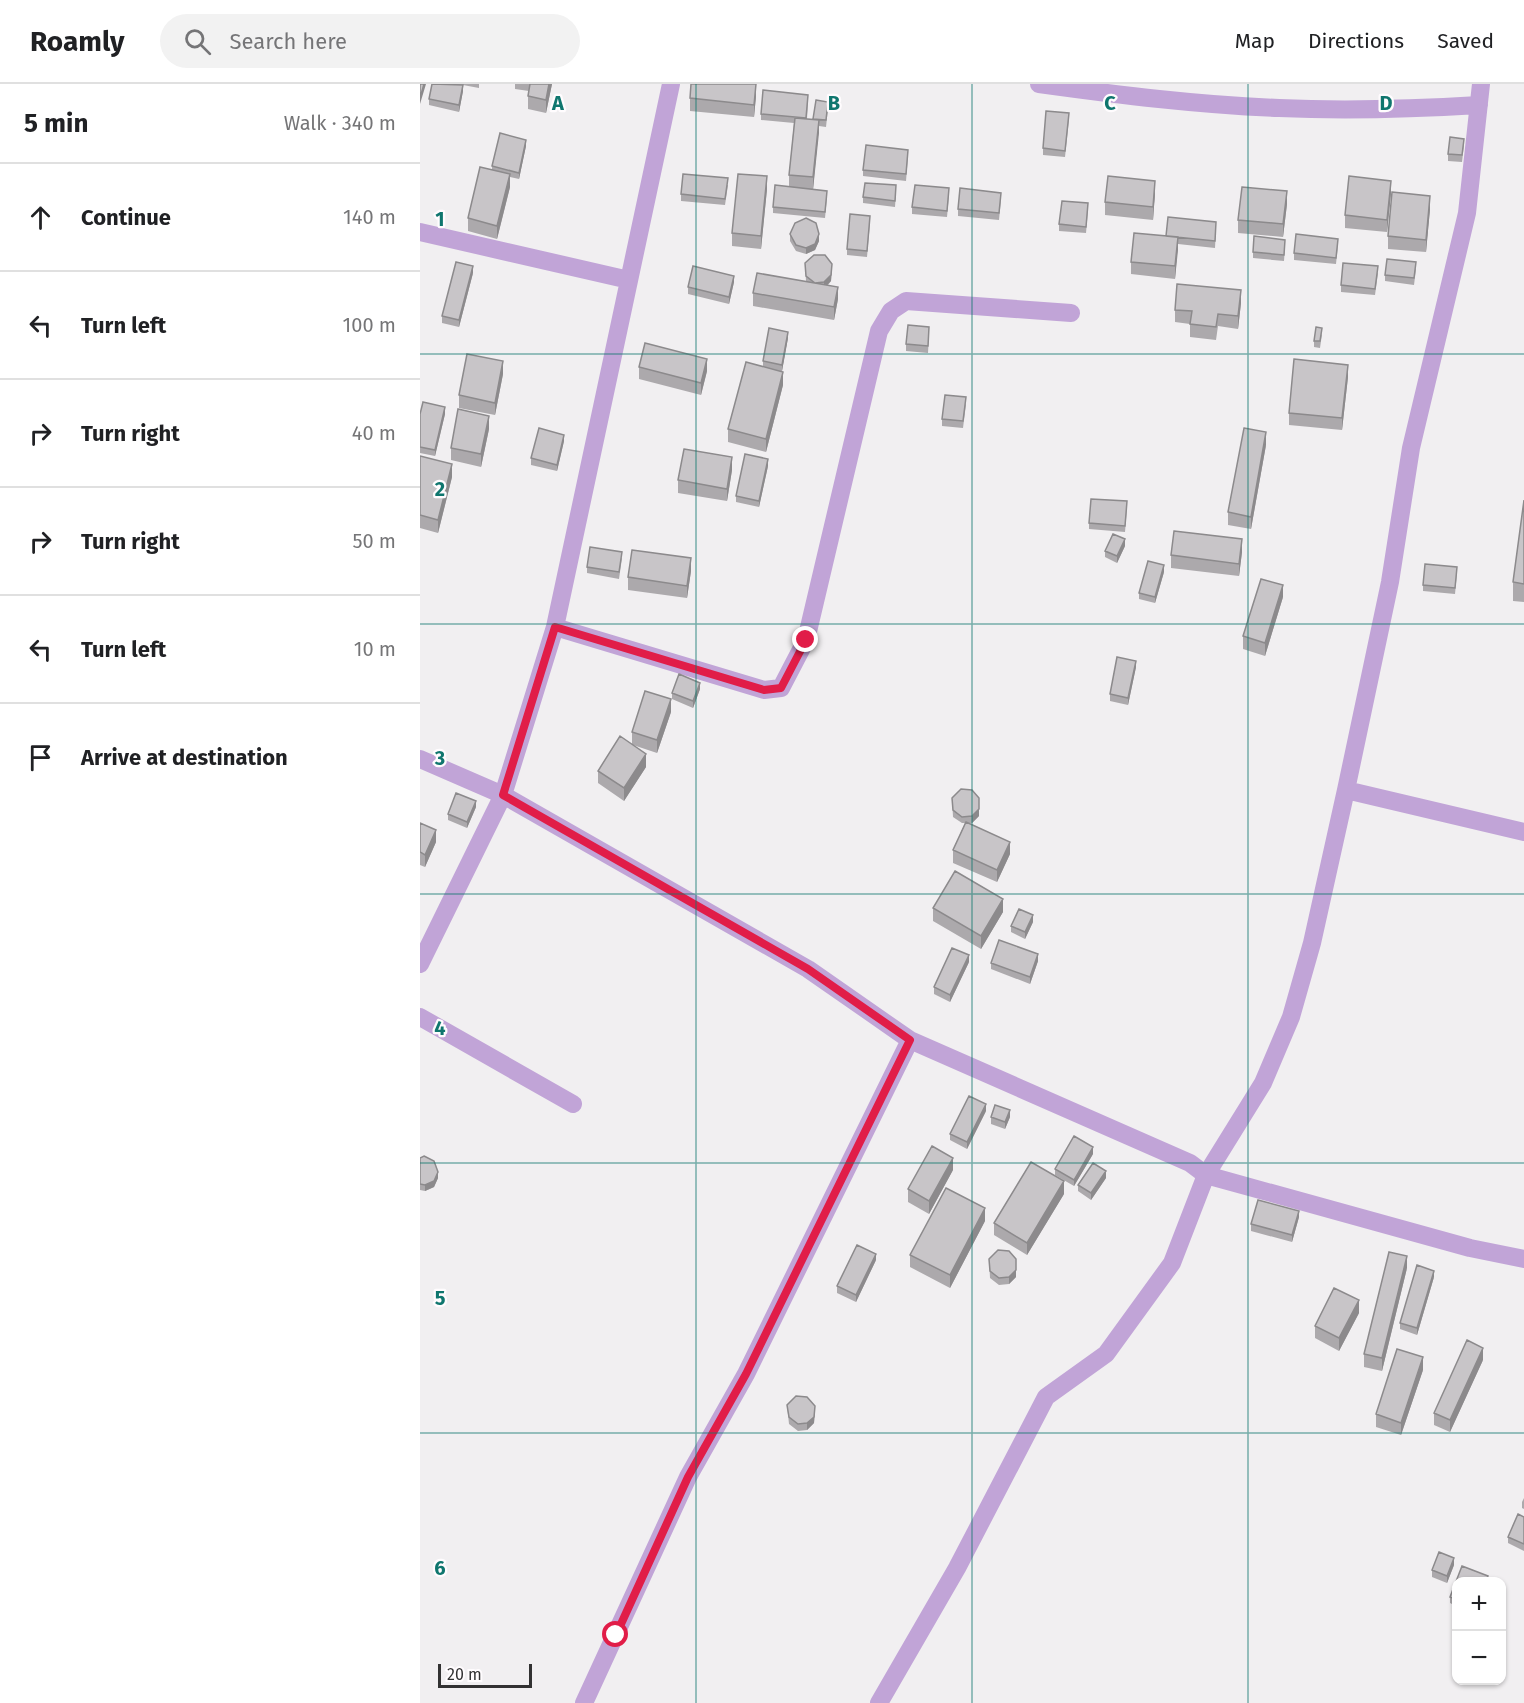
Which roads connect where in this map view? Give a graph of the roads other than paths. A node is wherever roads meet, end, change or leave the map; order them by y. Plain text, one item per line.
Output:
1 (671, 84) edge
2 (1040, 84) edge
3 (1481, 84) edge
4 (1479, 105) junction
5 (420, 232) edge
6 (629, 280) junction
7 (1071, 313) dead end
8 (555, 627) junction
9 (420, 759) edge
10 (1346, 790) junction
11 (503, 795) junction
12 (1524, 832) edge
13 (420, 964) edge
14 (420, 1017) edge
15 (910, 1040) junction
16 (573, 1104) dead end
17 (1206, 1175) junction
18 (1524, 1259) edge
19 (584, 1703) edge
20 (879, 1703) edge

1 - 6 street
2 - 4 street
3 - 4 street
4 - 10 street
5 - 6 street
6 - 8 street
7 - 8 street
8 - 11 street
9 - 11 street
10 - 12 street
10 - 17 street
11 - 13 street
11 - 15 street
14 - 16 street
15 - 17 street
15 - 19 street
17 - 18 street
17 - 20 street

